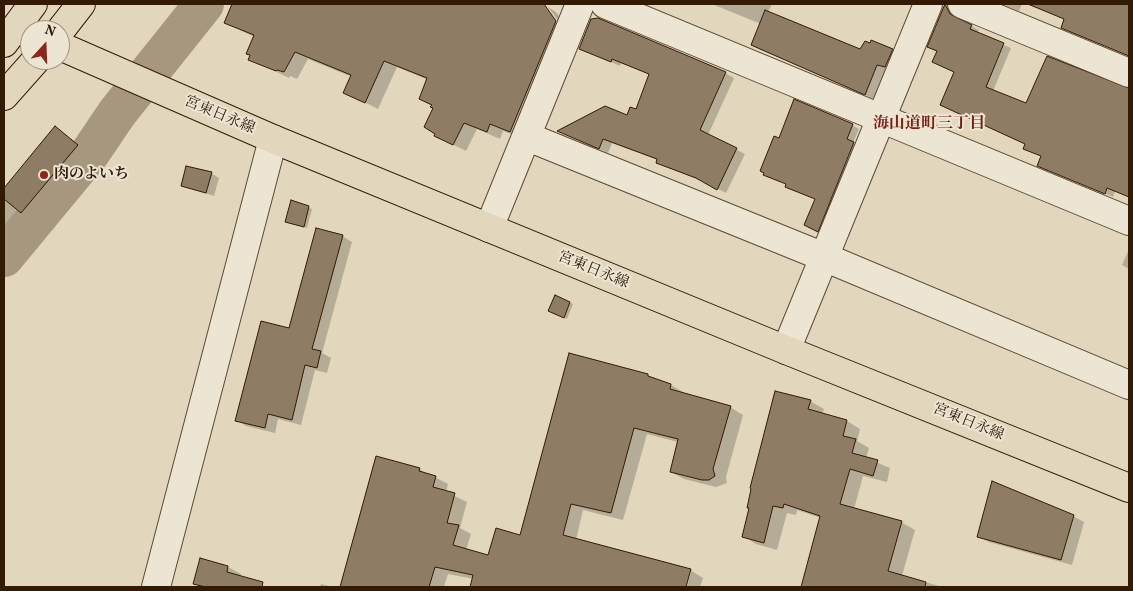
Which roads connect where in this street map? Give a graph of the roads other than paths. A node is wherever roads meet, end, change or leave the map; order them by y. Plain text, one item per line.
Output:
1 (32, 4) edge
2 (81, 4) edge
3 (580, 4) edge
4 (606, 4) edge
5 (928, 4) edge
6 (962, 4) edge
7 (69, 20) edge
8 (13, 33) edge
9 (70, 50) edge
10 (27, 70) edge
11 (1129, 73) edge
12 (4, 96) edge
13 (882, 118) junction
14 (528, 137) junction
15 (273, 139) junction
16 (1129, 221) edge
17 (489, 228) junction
18 (824, 257) junction
19 (786, 350) junction
20 (1129, 385) edge
21 (1129, 488) edge
22 (156, 587) edge

1 - 8 main road
2 - 7 main road
3 - 14 street
4 - 13 street
5 - 13 street
6 - 11 street
9 - 15 main road, 宮東日永線
10 - 12 main road
13 - 16 street
13 - 18 street
14 - 17 street
14 - 18 street
15 - 17 main road, 宮東日永線
15 - 22 street
17 - 19 main road, 宮東日永線
18 - 19 street
18 - 20 street
19 - 21 main road, 宮東日永線

